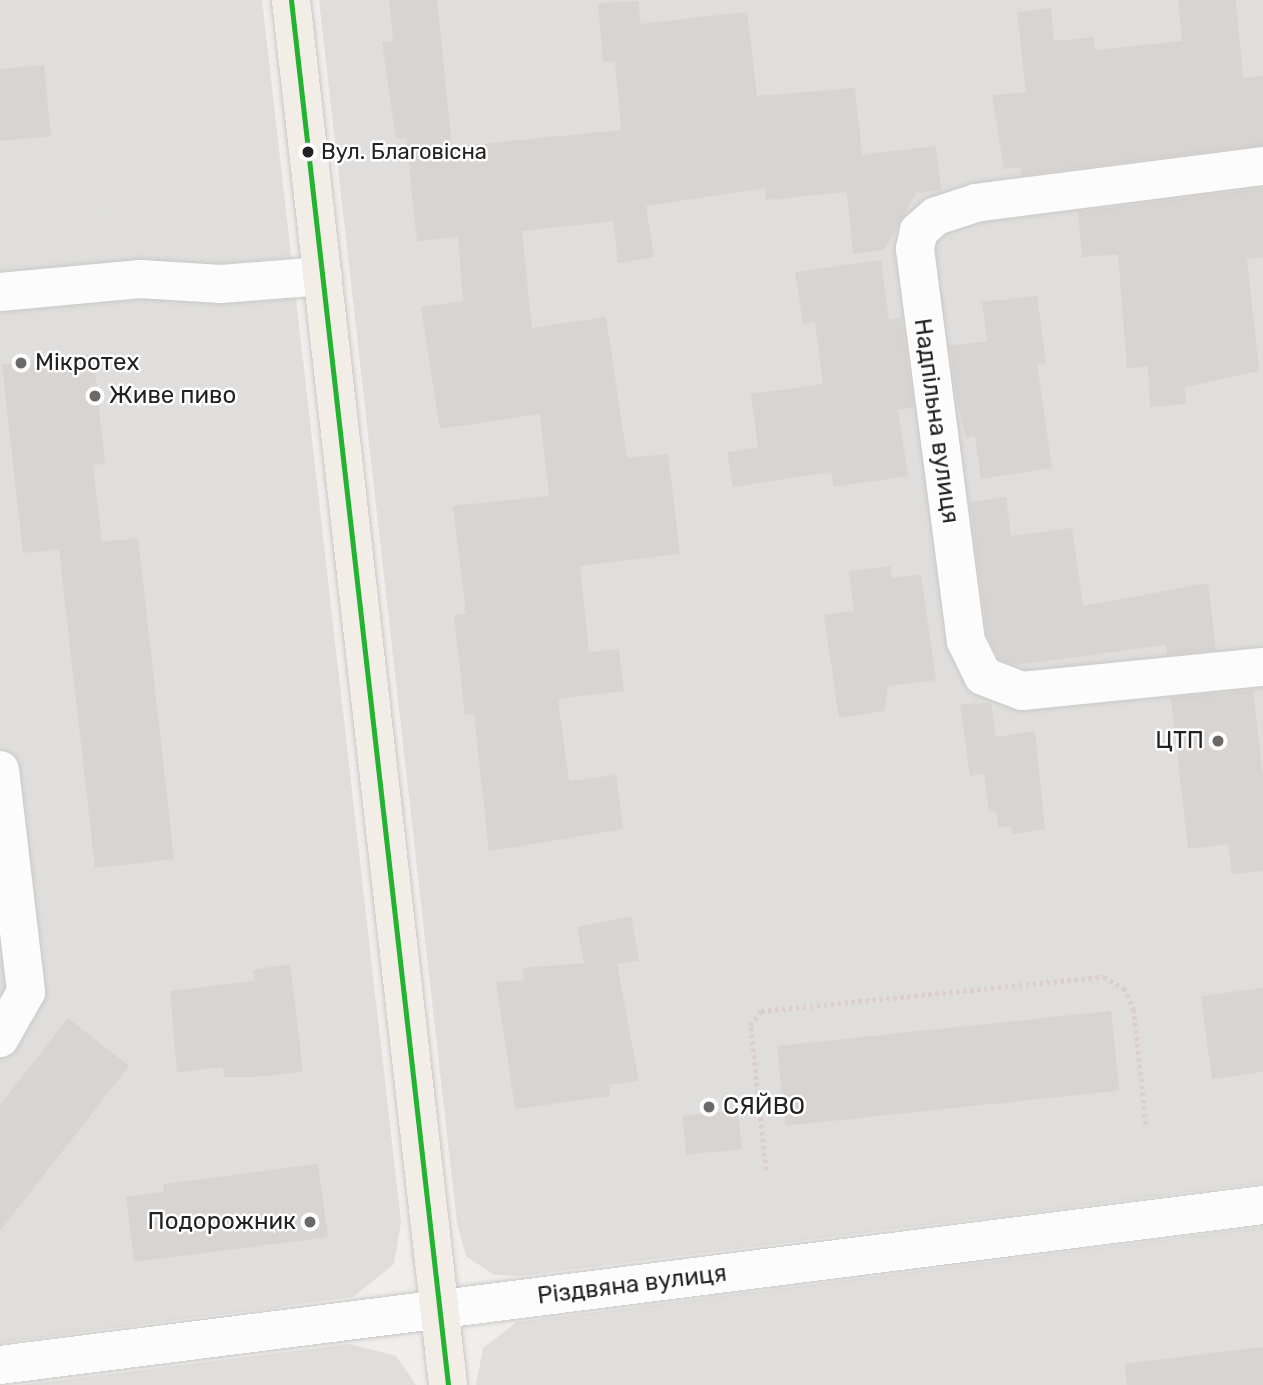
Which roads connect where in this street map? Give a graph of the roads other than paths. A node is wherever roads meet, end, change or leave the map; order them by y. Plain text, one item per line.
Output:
1 (291, 0) edge
2 (1263, 166) edge
3 (323, 276) junction
4 (0, 292) edge
5 (1263, 667) edge
6 (0, 770) edge
7 (0, 1038) edge
8 (1263, 1205) edge
9 (441, 1308) junction
10 (0, 1365) edge
11 (448, 1385) edge

1 - 3 main road
2 - 5 street, Надпільна вулиця
3 - 4 street
3 - 9 main road
6 - 7 street
8 - 9 street, Різдвяна вулиця
9 - 10 street, Різдвяна вулиця
9 - 11 main road

